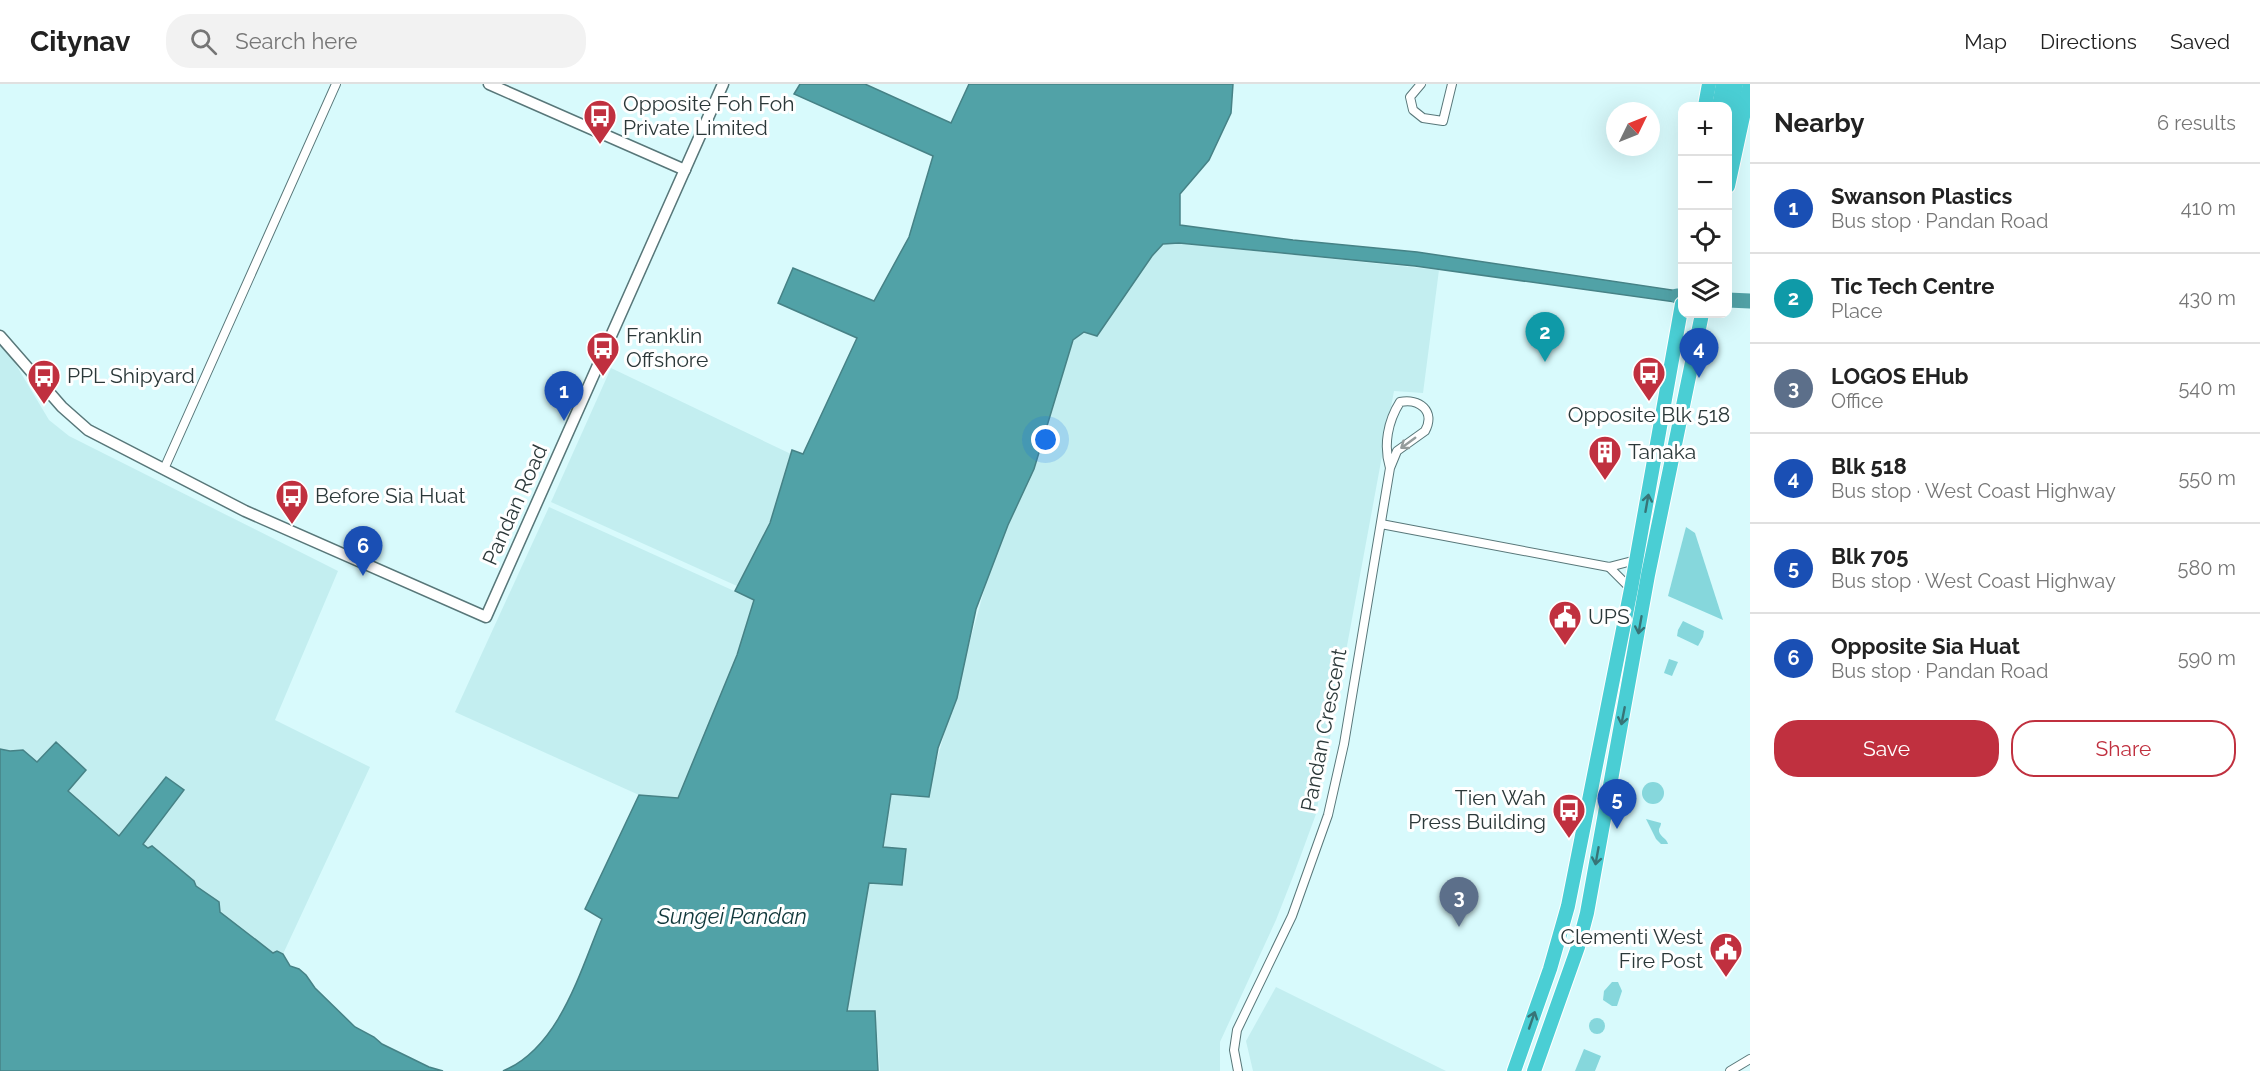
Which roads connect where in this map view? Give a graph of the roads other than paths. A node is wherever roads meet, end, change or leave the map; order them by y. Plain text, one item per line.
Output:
1 (336, 84) edge
2 (489, 84) edge
3 (723, 84) edge
4 (1421, 84) edge
5 (1452, 84) edge
6 (1709, 84) edge
7 (1723, 84) edge
8 (1736, 84) edge
9 (1750, 84) edge
10 (1706, 102) edge
11 (1720, 102) edge
12 (1732, 106) edge
13 (1732, 167) edge
14 (685, 170) junction
15 (1681, 318) edge
16 (1701, 318) edge
17 (0, 336) edge
18 (1390, 468) junction
19 (164, 469) junction
20 (1381, 524) junction
21 (1636, 560) junction
22 (1609, 567) junction
23 (1631, 589) junction
24 (1598, 755) junction
25 (1615, 757) junction
26 (1750, 1059) edge
27 (1238, 1071) edge
28 (1514, 1071) edge
29 (1534, 1071) edge
30 (1730, 1071) edge

1 - 19 street
2 - 14 street
3 - 14 street, Pandan Road
4 - 5 street
6 - 10 highway
7 - 11 highway
8 - 12 highway
9 - 13 highway
14 - 19 street, Pandan Road
21 -> 15 highway
16 -> 25 highway
17 - 19 street, Pandan Road
18 -> 18 street, Pandan Crescent
18 - 20 street, Pandan Crescent
20 - 22 street
20 - 27 street, Pandan Crescent
21 - 22 street
21 - 23 highway
22 - 23 street
23 - 24 highway
24 - 25 highway
28 -> 24 highway
25 -> 29 highway
26 - 30 street

